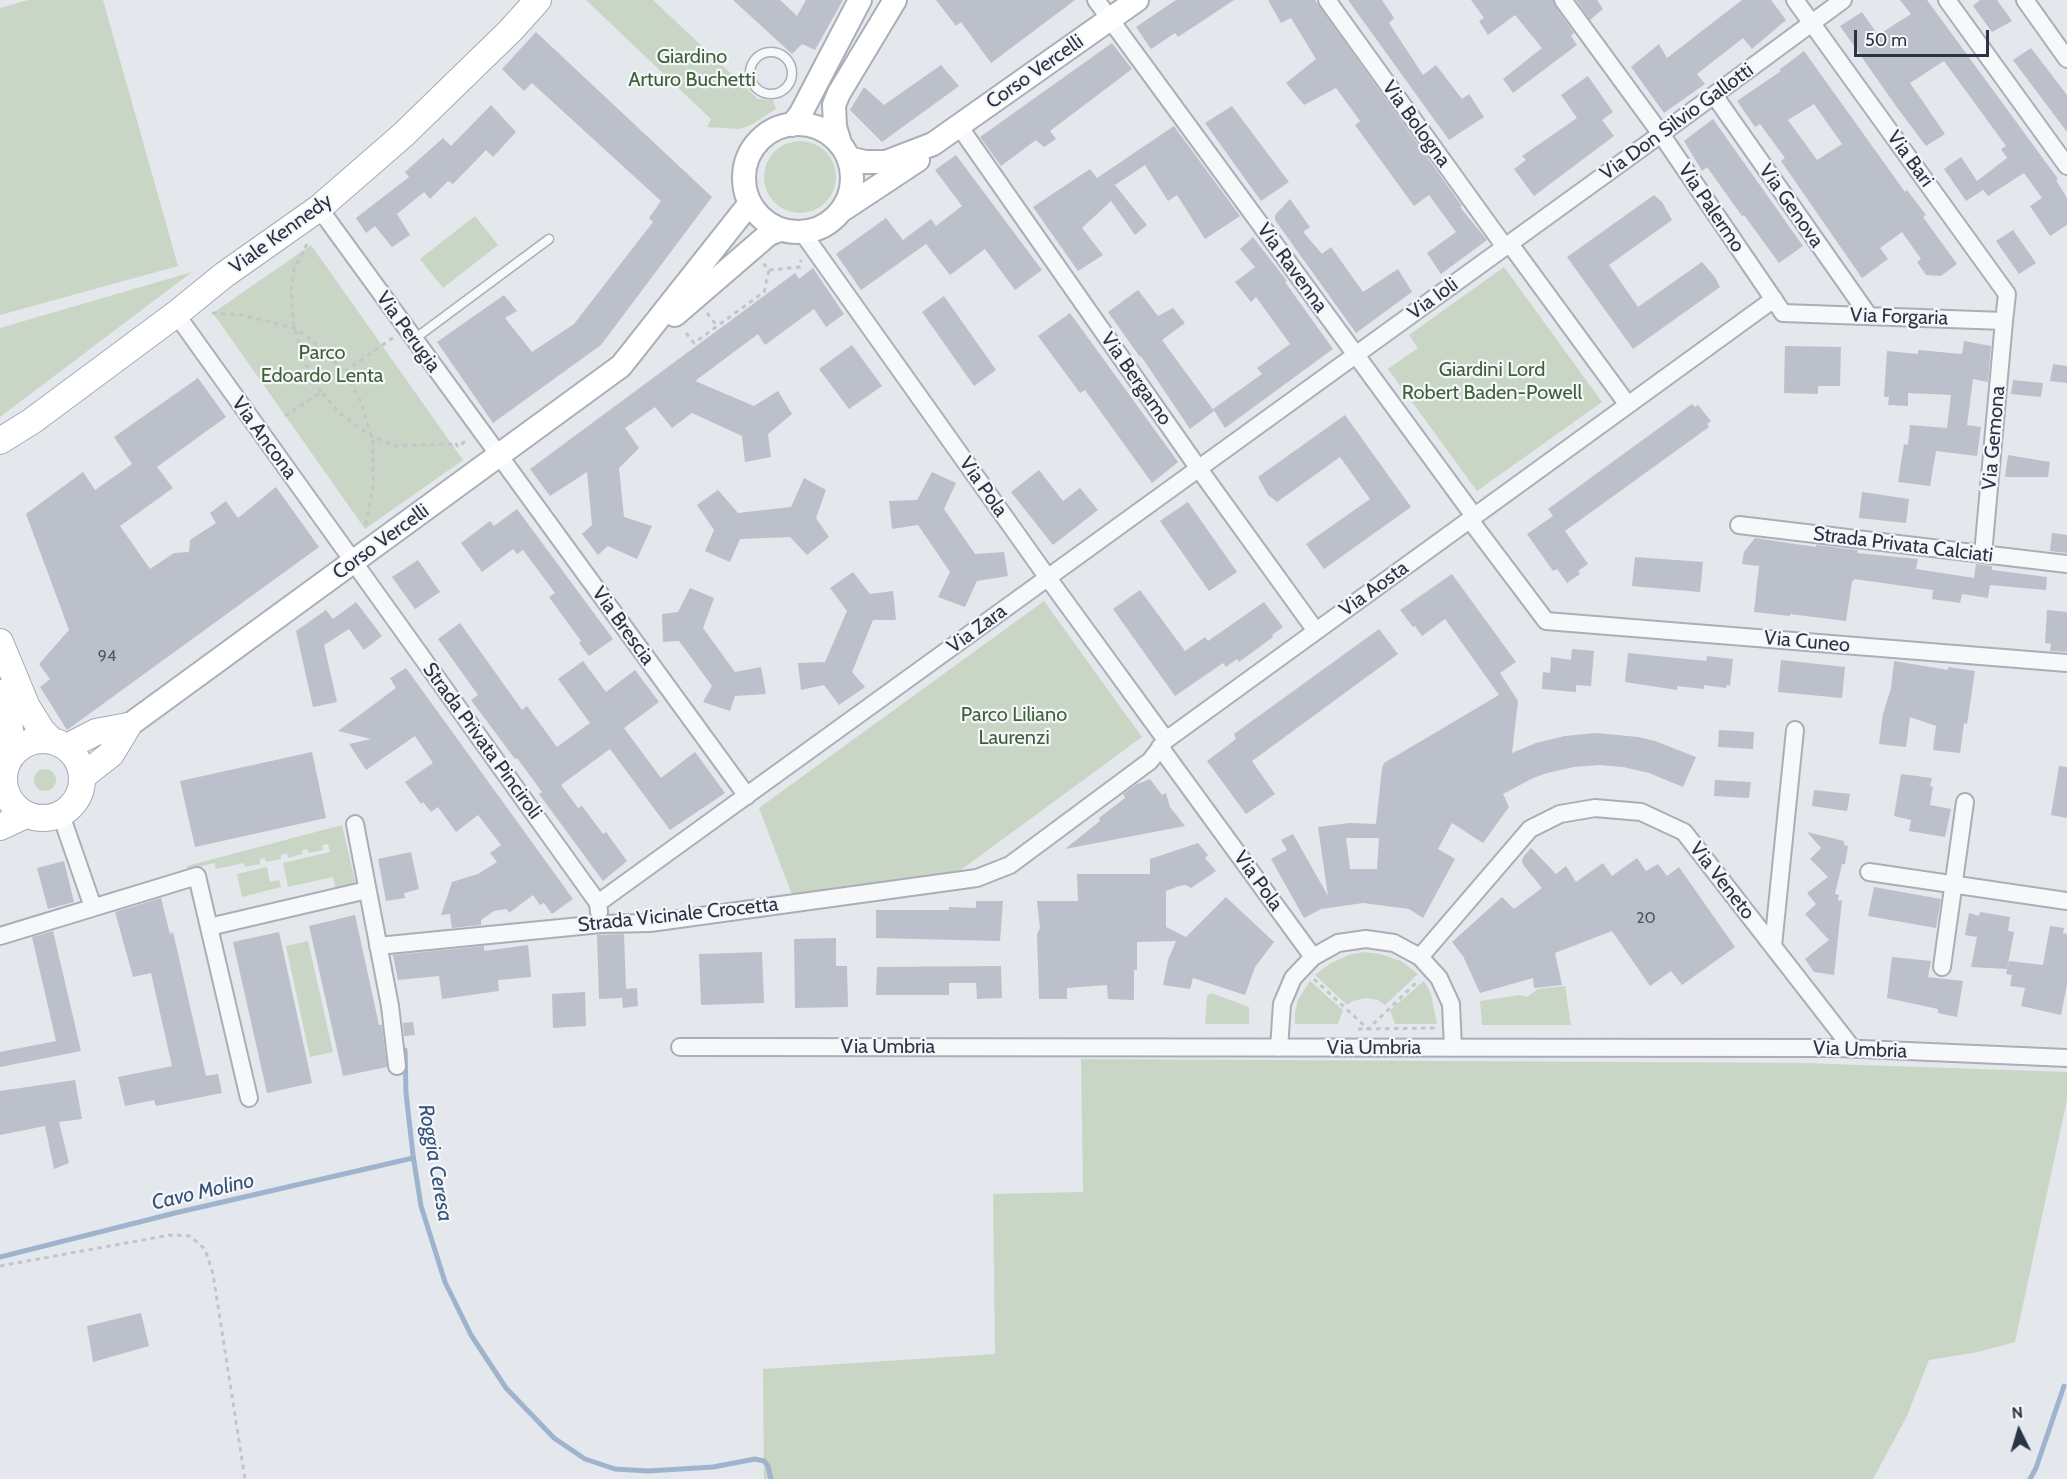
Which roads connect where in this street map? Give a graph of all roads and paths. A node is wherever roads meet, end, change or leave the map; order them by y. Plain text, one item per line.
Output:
1 (538, 0) edge
2 (860, 0) edge
3 (895, 0) edge
4 (1096, 0) edge
5 (1137, 0) edge
6 (1327, 0) edge
7 (1563, 0) edge
8 (1795, 0) edge
9 (1843, 0) edge
10 (1947, 0) edge
11 (2025, 0) edge
12 (1110, 19) junction
13 (1812, 23) junction
14 (774, 52) joint
15 (2067, 59) edge
16 (1714, 95) junction
17 (792, 124) junction
18 (960, 126) junction
19 (1661, 135) junction
20 (933, 144) junction
21 (844, 150) junction
22 (2067, 166) edge
23 (750, 202) junction
24 (319, 208) junction
25 (844, 209) junction
26 (795, 238) junction
27 (549, 239) dead end
28 (1507, 245) junction
29 (305, 249) dead end
30 (760, 260) dead end
31 (769, 270) junction
32 (1774, 299) junction
33 (213, 313) dead end
34 (708, 313) dead end
35 (176, 314) junction
36 (1869, 316) junction
37 (2004, 321) junction
38 (717, 326) junction
39 (294, 328) junction
40 (686, 333) dead end
41 (409, 334) junction
42 (631, 354) junction
43 (1356, 355) junction
44 (344, 371) junction
45 (321, 392) junction
46 (1628, 405) junction
47 (285, 416) dead end
48 (372, 436) junction
49 (0, 441) edge
50 (474, 444) dead end
51 (498, 456) junction
52 (1199, 469) junction
53 (1472, 518) junction
54 (1739, 525) dead end
55 (359, 532) dead end
56 (1983, 554) junction
57 (353, 562) junction
58 (2067, 564) edge
59 (1048, 578) junction
60 (1546, 621) joint
61 (1316, 631) junction
62 (0, 642) edge
63 (2067, 663) edge
64 (0, 693) edge
65 (128, 726) junction
66 (1795, 730) dead end
67 (60, 744) junction
68 (1163, 744) junction
69 (13, 753) junction
70 (83, 776) junction
71 (2, 793) edge
72 (747, 796) junction
73 (1965, 802) dead end
74 (26, 815) junction
75 (61, 815) junction
76 (355, 824) dead end
77 (0, 827) edge
78 (1869, 872) dead end
79 (977, 878) joint
80 (1954, 884) junction
81 (368, 890) junction
82 (2067, 901) edge
83 (598, 903) junction
84 (93, 907) junction
85 (601, 924) junction
86 (209, 927) junction
87 (0, 936) edge
88 (378, 946) junction
89 (1773, 946) junction
90 (1313, 957) junction
91 (1419, 957) junction
92 (1942, 967) dead end
93 (1312, 978) dead end
94 (1421, 978) dead end
95 (1437, 1028) dead end
96 (1348, 1029) dead end
97 (1368, 1029) junction
98 (680, 1047) dead end
99 (1279, 1048) junction
100 (1453, 1048) junction
101 (1852, 1048) junction
102 (2067, 1058) edge
103 (397, 1066) dead end
104 (249, 1098) dead end
105 (0, 1266) edge
106 (245, 1479) edge

1 - 24 main road, Viale Kennedy
2 - 17 main road
3 - 21 main road
4 - 12 street, Via Ravenna
5 - 12 main road, Corso Vercelli
6 - 28 street, Via Bologna
7 - 19 street, Via Palermo
8 - 13 street, Via Bari
9 - 13 street, Via Don Silvio Gallotti
10 - 22 street
11 - 15 street
12 - 18 main road, Corso Vercelli
12 - 43 street, Via Ravenna
13 - 16 street, Via Don Silvio Gallotti
13 - 37 street, Via Bari
14 - 14 lane
16 - 19 street, Via Don Silvio Gallotti
16 - 36 street, Via Genova
17 - 21 main road
17 - 23 main road
18 - 20 main road, Corso Vercelli
18 - 52 street, Via Bergamo
19 - 28 street, Via Don Silvio Gallotti
19 - 32 street, Via Palermo
20 - 21 main road, Corso Vercelli
20 - 25 main road, Corso Vercelli
21 - 25 main road
23 - 26 main road
23 - 42 main road, Corso Vercelli
24 - 35 main road, Viale Kennedy
24 - 41 street, Via Perugia
25 - 26 main road
26 - 31 path
26 - 42 main road, Corso Vercelli
26 - 59 street, Via Pola
27 - 41 lane
28 - 43 street, Via Ioli
28 - 46 street, Via Bologna
29 - 39 path
30 - 31 path
31 - 38 path
32 - 36 street, Via Forgaria
32 - 46 street, Via Aosta
33 - 39 path
34 - 38 path
35 - 49 main road, Viale Kennedy
35 - 57 street, Via Ancona
36 - 37 street, Via Forgaria
37 - 56 street, Via Gemona
38 - 40 path
39 - 44 path
39 - 45 path
41 - 44 path
41 - 51 street, Via Perugia
42 - 51 main road, Corso Vercelli
43 - 52 street, Via Zara
43 - 53 street, Via Ravenna
44 - 48 path
45 - 47 path
45 - 48 path
46 - 53 street, Via Aosta
48 - 50 path
48 - 55 path
51 - 57 main road, Corso Vercelli
51 - 72 street, Via Brescia
52 - 59 street, Via Zara
52 - 61 street, Via Bergamo
53 - 60 street, Via Ravenna
53 - 61 street, Via Aosta
54 - 56 street, Strada Privata Calciati
56 - 58 street, Strada Privata Calciati
57 - 65 main road, Corso Vercelli
57 - 83 street, Strada Privata Pinciroli
59 - 68 street, Via Pola
59 - 72 street, Via Zara
60 - 63 street, Via Cuneo
61 - 68 street, Via Aosta
62 - 67 main road
64 - 69 main road
65 - 67 main road
65 - 70 main road
66 - 89 street
67 - 69 main road
67 - 70 main road
68 - 79 street, Via Aosta
68 - 90 street, Via Pola
69 - 71 main road
70 - 75 main road
71 - 74 main road
72 - 83 street, Via Zara
73 - 80 street
74 - 75 main road
74 - 77 main road
75 - 84 street
76 - 81 street
78 - 80 street
79 - 85 street, Strada Vicinale Crocetta
80 - 82 street
80 - 92 street
81 - 86 street
81 - 88 street
83 - 85 street, Strada Privata Pinciroli
84 - 86 street
84 - 87 street
85 - 88 street, Strada Vicinale Crocetta
86 - 104 street
88 - 103 street
89 - 91 street, Via Veneto
89 - 101 street, Via Veneto
90 - 91 street
90 - 99 street
91 - 100 street
93 - 97 path
94 - 97 path
95 - 97 path
96 - 97 path
98 - 99 street, Via Umbria
99 - 100 street, Via Umbria
100 - 101 street, Via Umbria
101 - 102 street, Via Umbria
105 - 106 path

